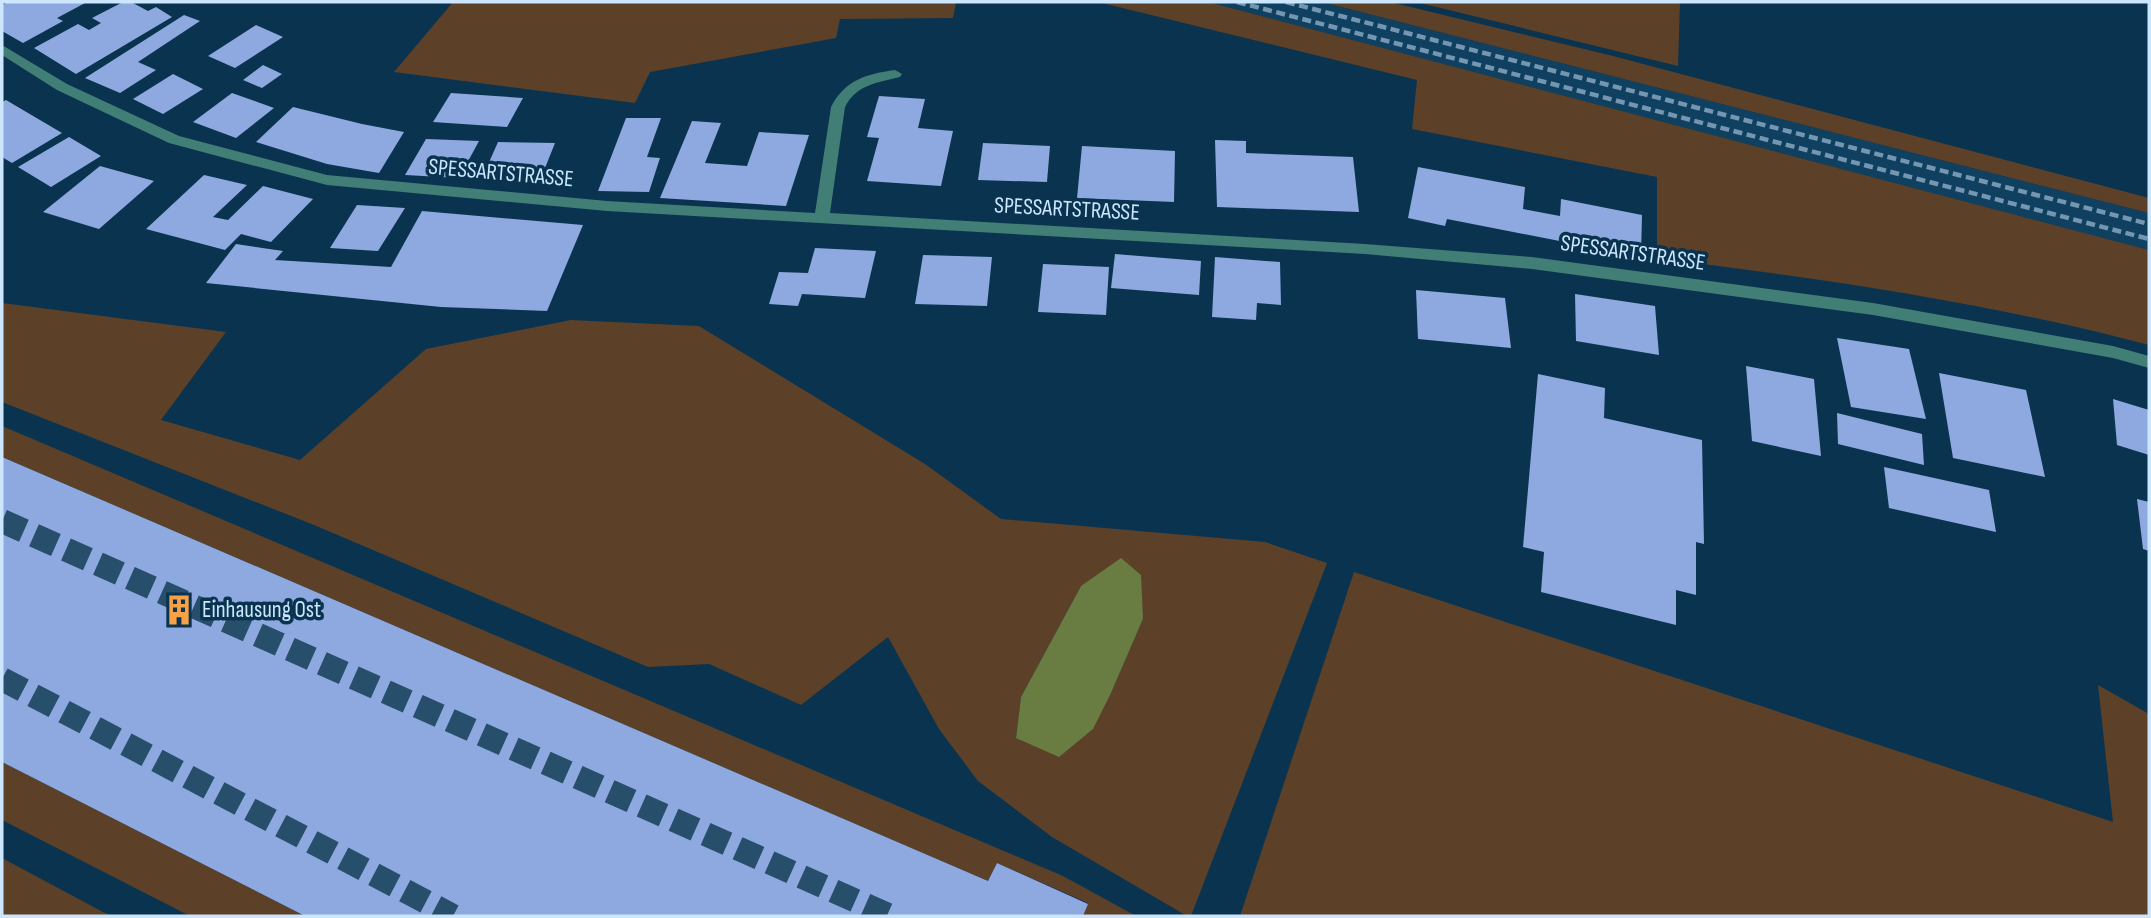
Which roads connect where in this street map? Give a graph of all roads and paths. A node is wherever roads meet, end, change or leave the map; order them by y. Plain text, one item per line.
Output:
1 (2, 49) edge
2 (895, 74) dead end
3 (822, 218) junction
4 (2149, 362) edge

1 - 3 street, SPESSARTSTRASSE
2 - 3 street
3 - 4 street, SPESSARTSTRASSE

